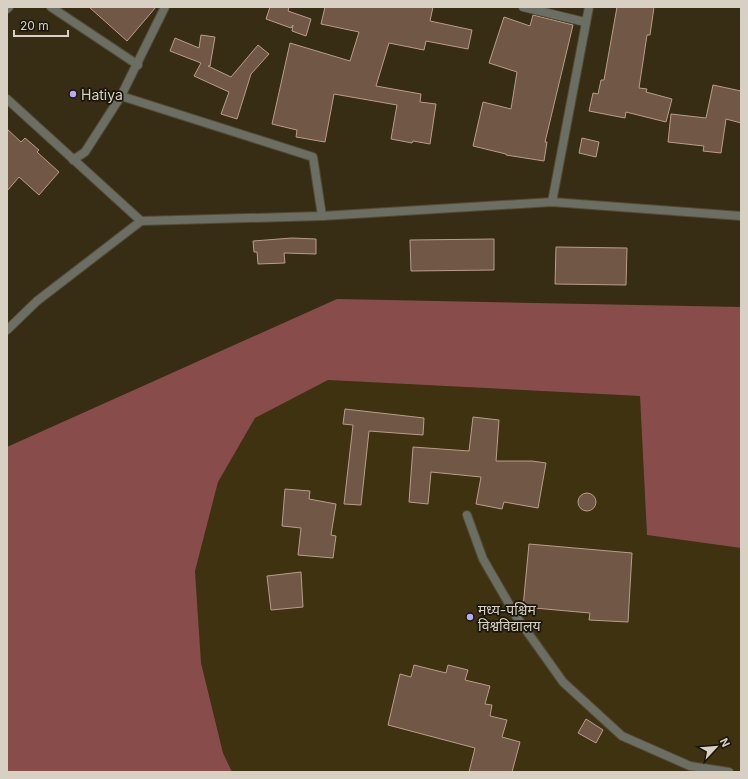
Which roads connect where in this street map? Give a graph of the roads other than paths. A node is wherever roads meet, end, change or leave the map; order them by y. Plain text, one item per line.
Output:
1 (51, 7) edge
2 (165, 7) edge
3 (522, 7) edge
4 (589, 7) edge
5 (585, 22) junction
6 (138, 64) junction
7 (121, 96) junction
8 (7, 99) edge
9 (73, 160) junction
10 (552, 202) junction
11 (322, 216) junction
12 (741, 216) edge
13 (141, 221) junction
14 (7, 330) edge
15 (467, 515) dead end
16 (729, 772) edge

1 - 6 street
2 - 6 street
3 - 5 street
4 - 5 street
5 - 10 street
6 - 7 street
7 - 9 street
7 - 11 street
8 - 9 street
9 - 13 street
10 - 11 street
10 - 12 street
11 - 13 street
13 - 14 street
15 - 16 street

